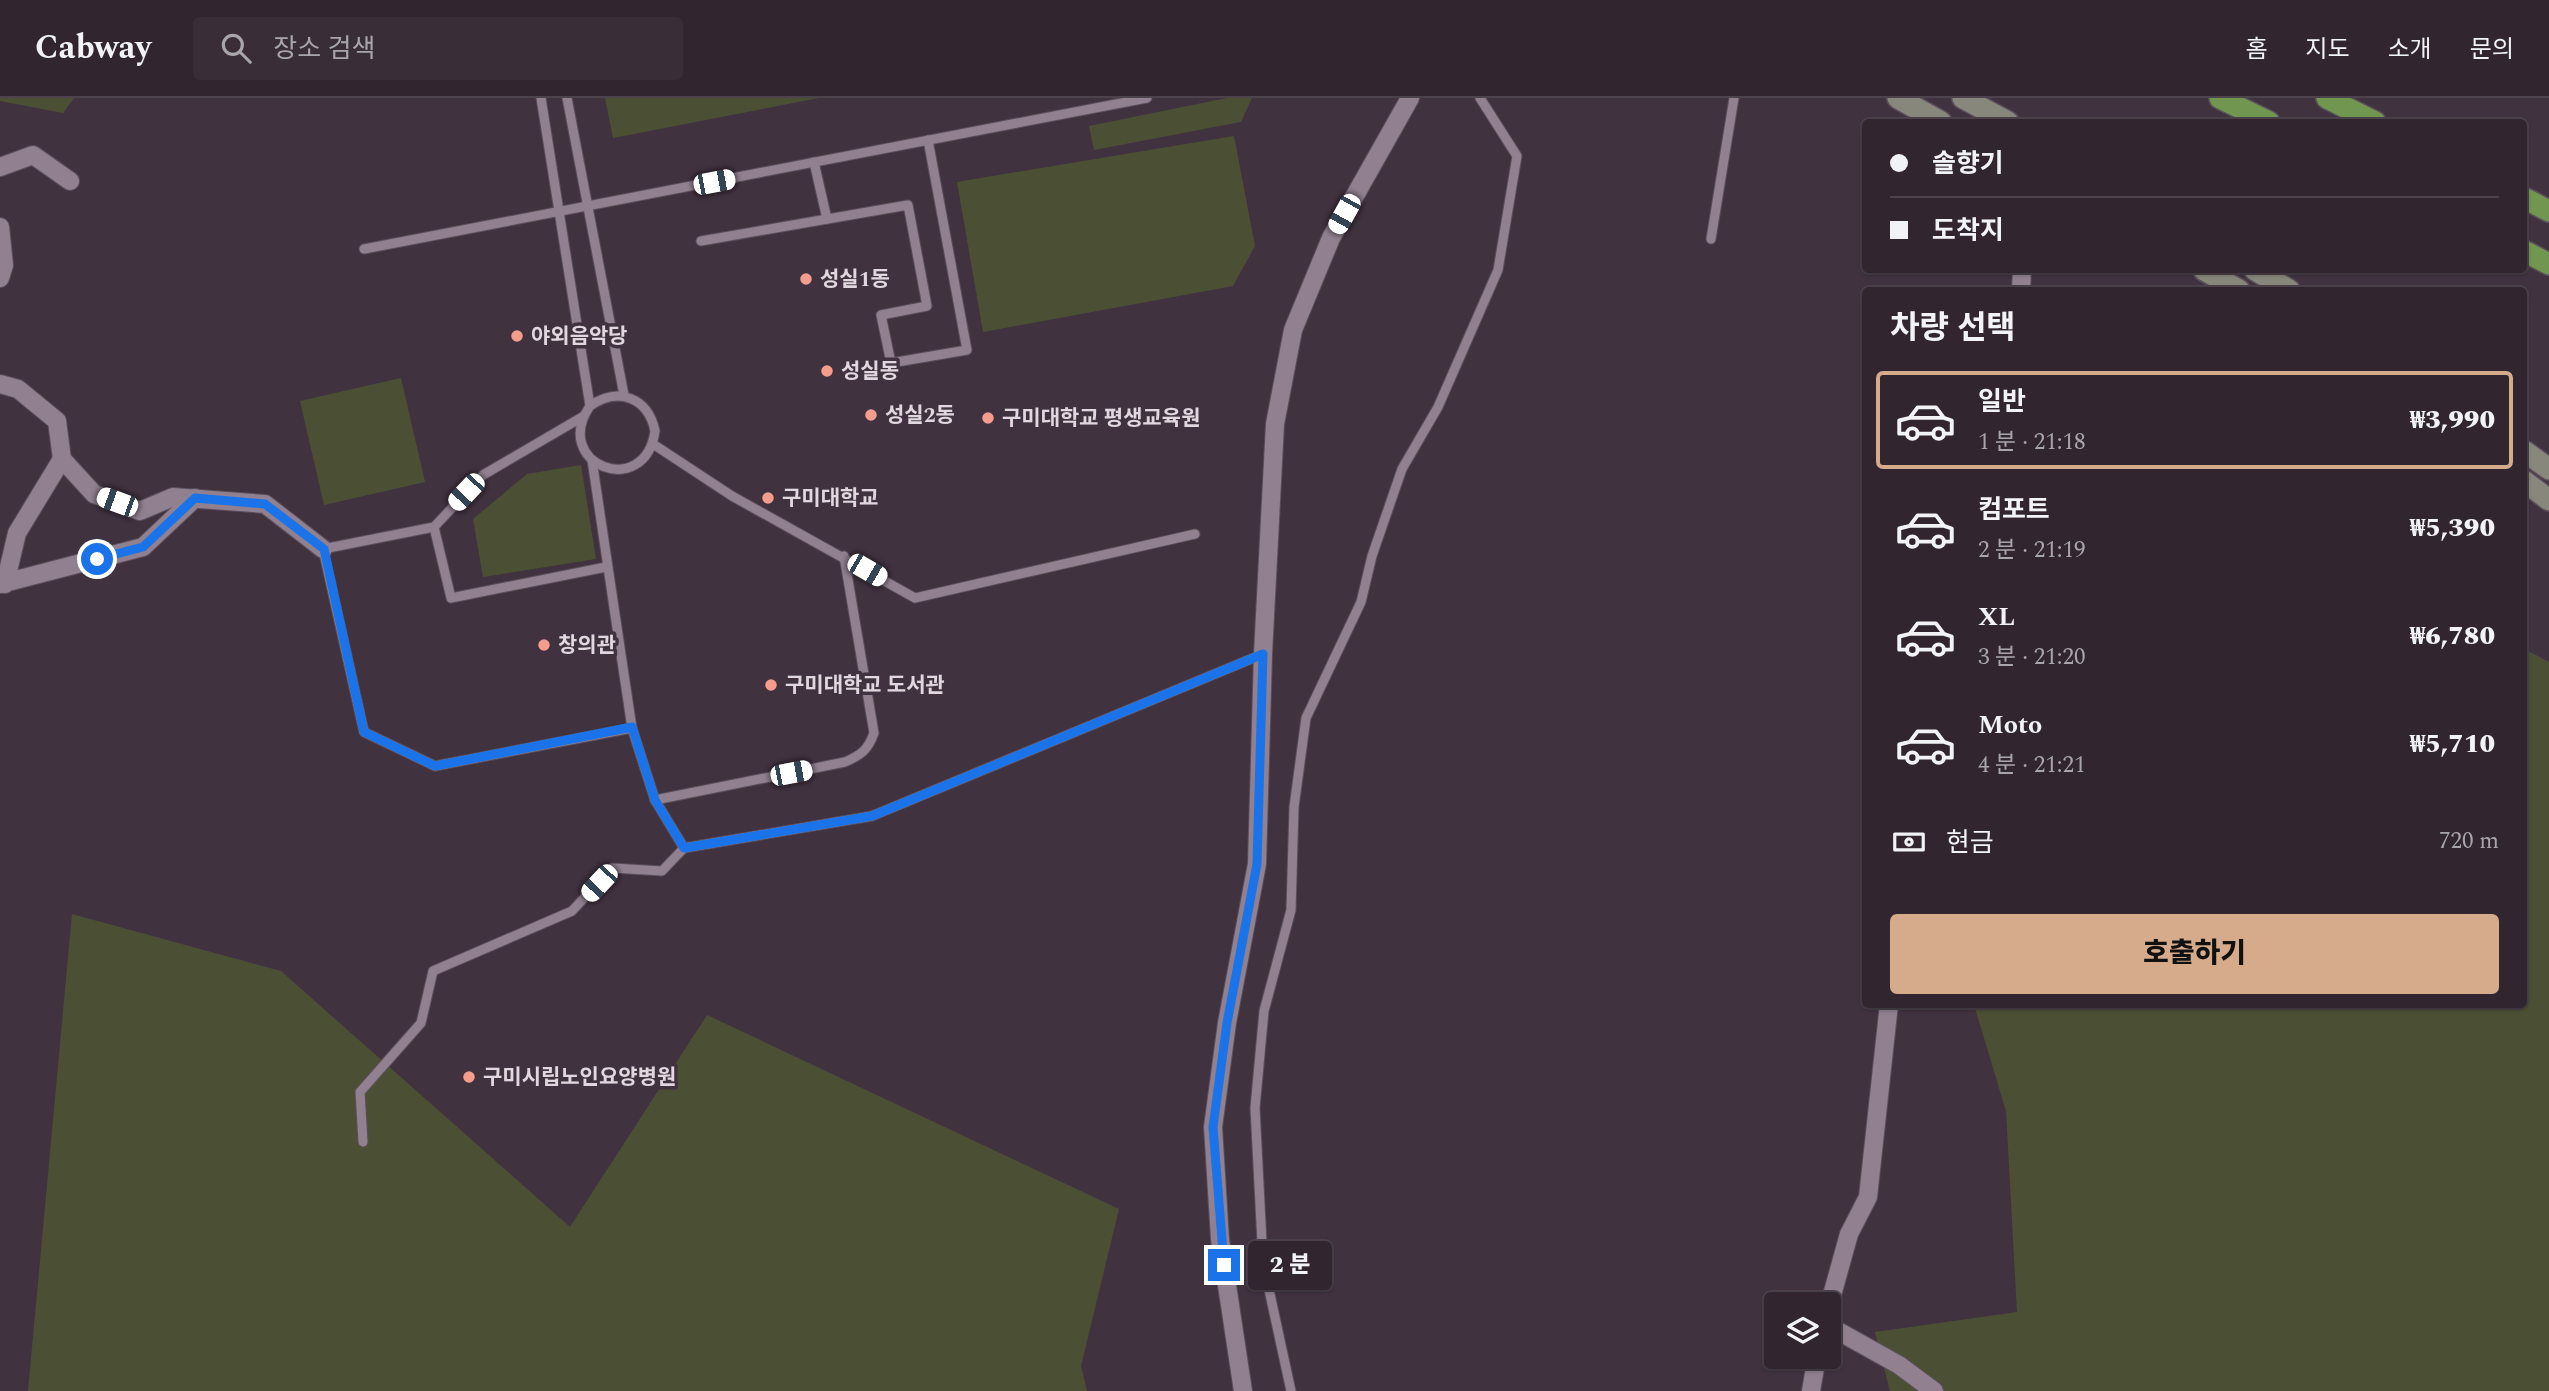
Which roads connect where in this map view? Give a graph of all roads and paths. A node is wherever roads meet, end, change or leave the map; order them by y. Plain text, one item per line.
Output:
1 (541, 98) edge
2 (567, 98) edge
3 (1147, 98) edge
4 (1410, 98) edge
5 (1480, 98) edge
6 (1734, 98) edge
7 (1898, 98) edge
8 (1963, 98) edge
9 (2220, 98) edge
10 (2326, 98) edge
11 (1936, 119) edge
12 (2002, 119) edge
13 (2263, 119) edge
14 (2369, 119) edge
15 (928, 140) junction
16 (814, 162) junction
17 (0, 167) edge
18 (70, 181) dead end
19 (2527, 200) edge
20 (588, 207) junction
21 (2549, 211) edge
22 (562, 213) junction
23 (827, 219) junction
24 (0, 228) edge
25 (1711, 239) dead end
26 (701, 241) dead end
27 (364, 249) dead end
28 (2527, 253) edge
29 (2549, 264) edge
30 (2209, 273) edge
31 (2260, 273) edge
32 (0, 278) edge
33 (2234, 287) edge
34 (2283, 287) edge
35 (0, 384) edge
36 (624, 395) junction
37 (590, 406) junction
38 (584, 416) junction
39 (653, 444) junction
40 (2527, 453) edge
41 (62, 459) junction
42 (592, 460) junction
43 (2549, 469) edge
44 (2527, 483) edge
45 (195, 498) junction
46 (2549, 500) edge
47 (434, 527) junction
48 (1195, 534) dead end
49 (324, 549) junction
50 (844, 556) junction
51 (606, 567) junction
52 (2, 584) edge
53 (1263, 654) junction
54 (632, 727) junction
55 (655, 800) junction
56 (684, 848) junction
57 (1889, 1008) edge
58 (363, 1142) dead end
59 (1833, 1292) edge
60 (1841, 1333) edge
61 (1814, 1369) edge
62 (1243, 1391) edge
63 (1291, 1391) edge
64 (1811, 1391) edge
65 (1934, 1391) edge

1 - 22 lane
2 - 20 lane
3 - 15 lane
4 - 53 street
5 - 63 lane
6 - 25 lane
7 - 11 main road
8 - 12 main road
9 - 13 highway
10 - 14 highway
15 - 16 lane
15 - 23 lane
16 - 20 lane
16 - 23 lane
17 - 18 street
19 - 21 highway
20 - 22 lane
20 - 36 lane
22 - 27 lane
22 - 37 lane
23 - 26 lane
24 - 32 street
28 - 29 highway
30 - 33 main road
31 - 34 main road
35 - 41 street
36 - 37 lane
36 - 39 lane
37 - 38 lane
38 - 42 lane
38 - 47 lane
39 - 42 lane
39 - 50 lane
40 - 43 main road
41 - 45 street
41 - 52 street
42 - 51 lane
44 - 46 main road
45 - 49 street
45 - 52 street
47 - 49 lane
47 - 51 lane
48 - 50 lane
49 - 54 lane
50 - 55 lane
51 - 54 lane
53 - 56 lane
53 - 62 street
54 - 55 lane
55 - 56 lane
56 - 58 lane
57 - 59 street
60 - 65 street
61 - 64 street

